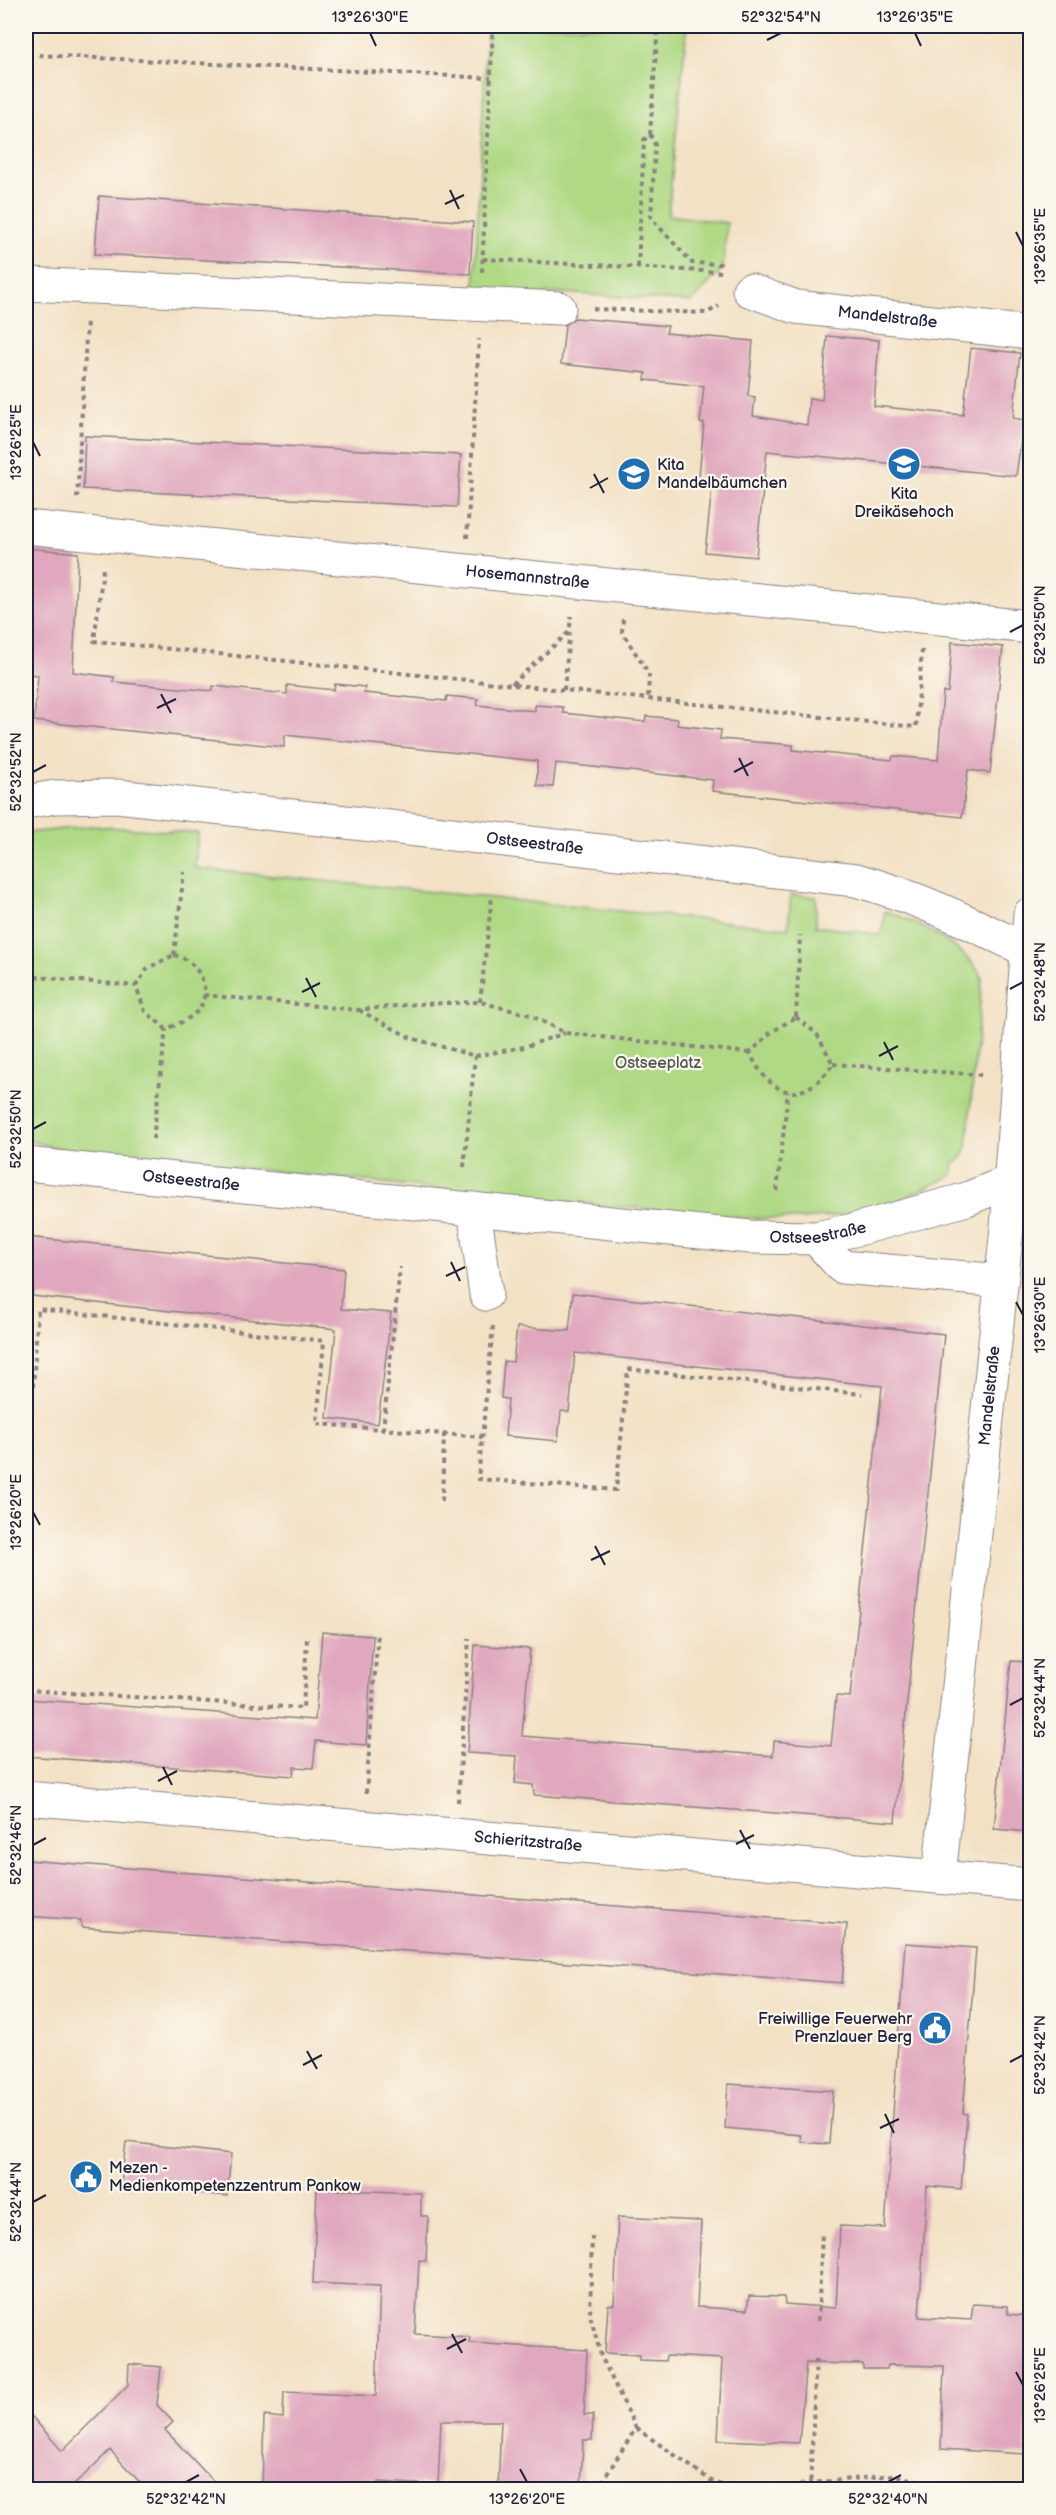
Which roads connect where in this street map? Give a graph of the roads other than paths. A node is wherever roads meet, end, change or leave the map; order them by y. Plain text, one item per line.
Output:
1 (26, 284) edge
2 (748, 290) dead end
3 (559, 308) road end
4 (1030, 333) edge
5 (26, 527) edge
6 (1030, 627) edge
7 (26, 802) edge
8 (1030, 914) edge
9 (1028, 951) edge
10 (1026, 1030) edge
11 (26, 1164) edge
12 (1021, 1176) edge
13 (474, 1209) junction
14 (816, 1238) junction
15 (1001, 1281) junction
16 (489, 1309) road end
17 (26, 1798) edge
18 (939, 1876) junction
19 (1030, 1885) edge

1 - 3 street
2 - 4 street, Mandelstraße
5 - 6 street, Hosemannstraße
7 - 9 street, Ostseestraße
8 - 9 street, Mandelstraße
9 - 10 street, Mandelstraße
10 - 12 street, Mandelstraße
11 - 13 street, Ostseestraße
12 - 14 street, Ostseestraße
12 - 15 street, Mandelstraße
13 - 14 street, Ostseestraße
13 - 16 street
14 - 15 street
15 - 18 street, Mandelstraße
17 - 18 street, Schieritzstraße
18 - 19 street, Schieritzstraße

